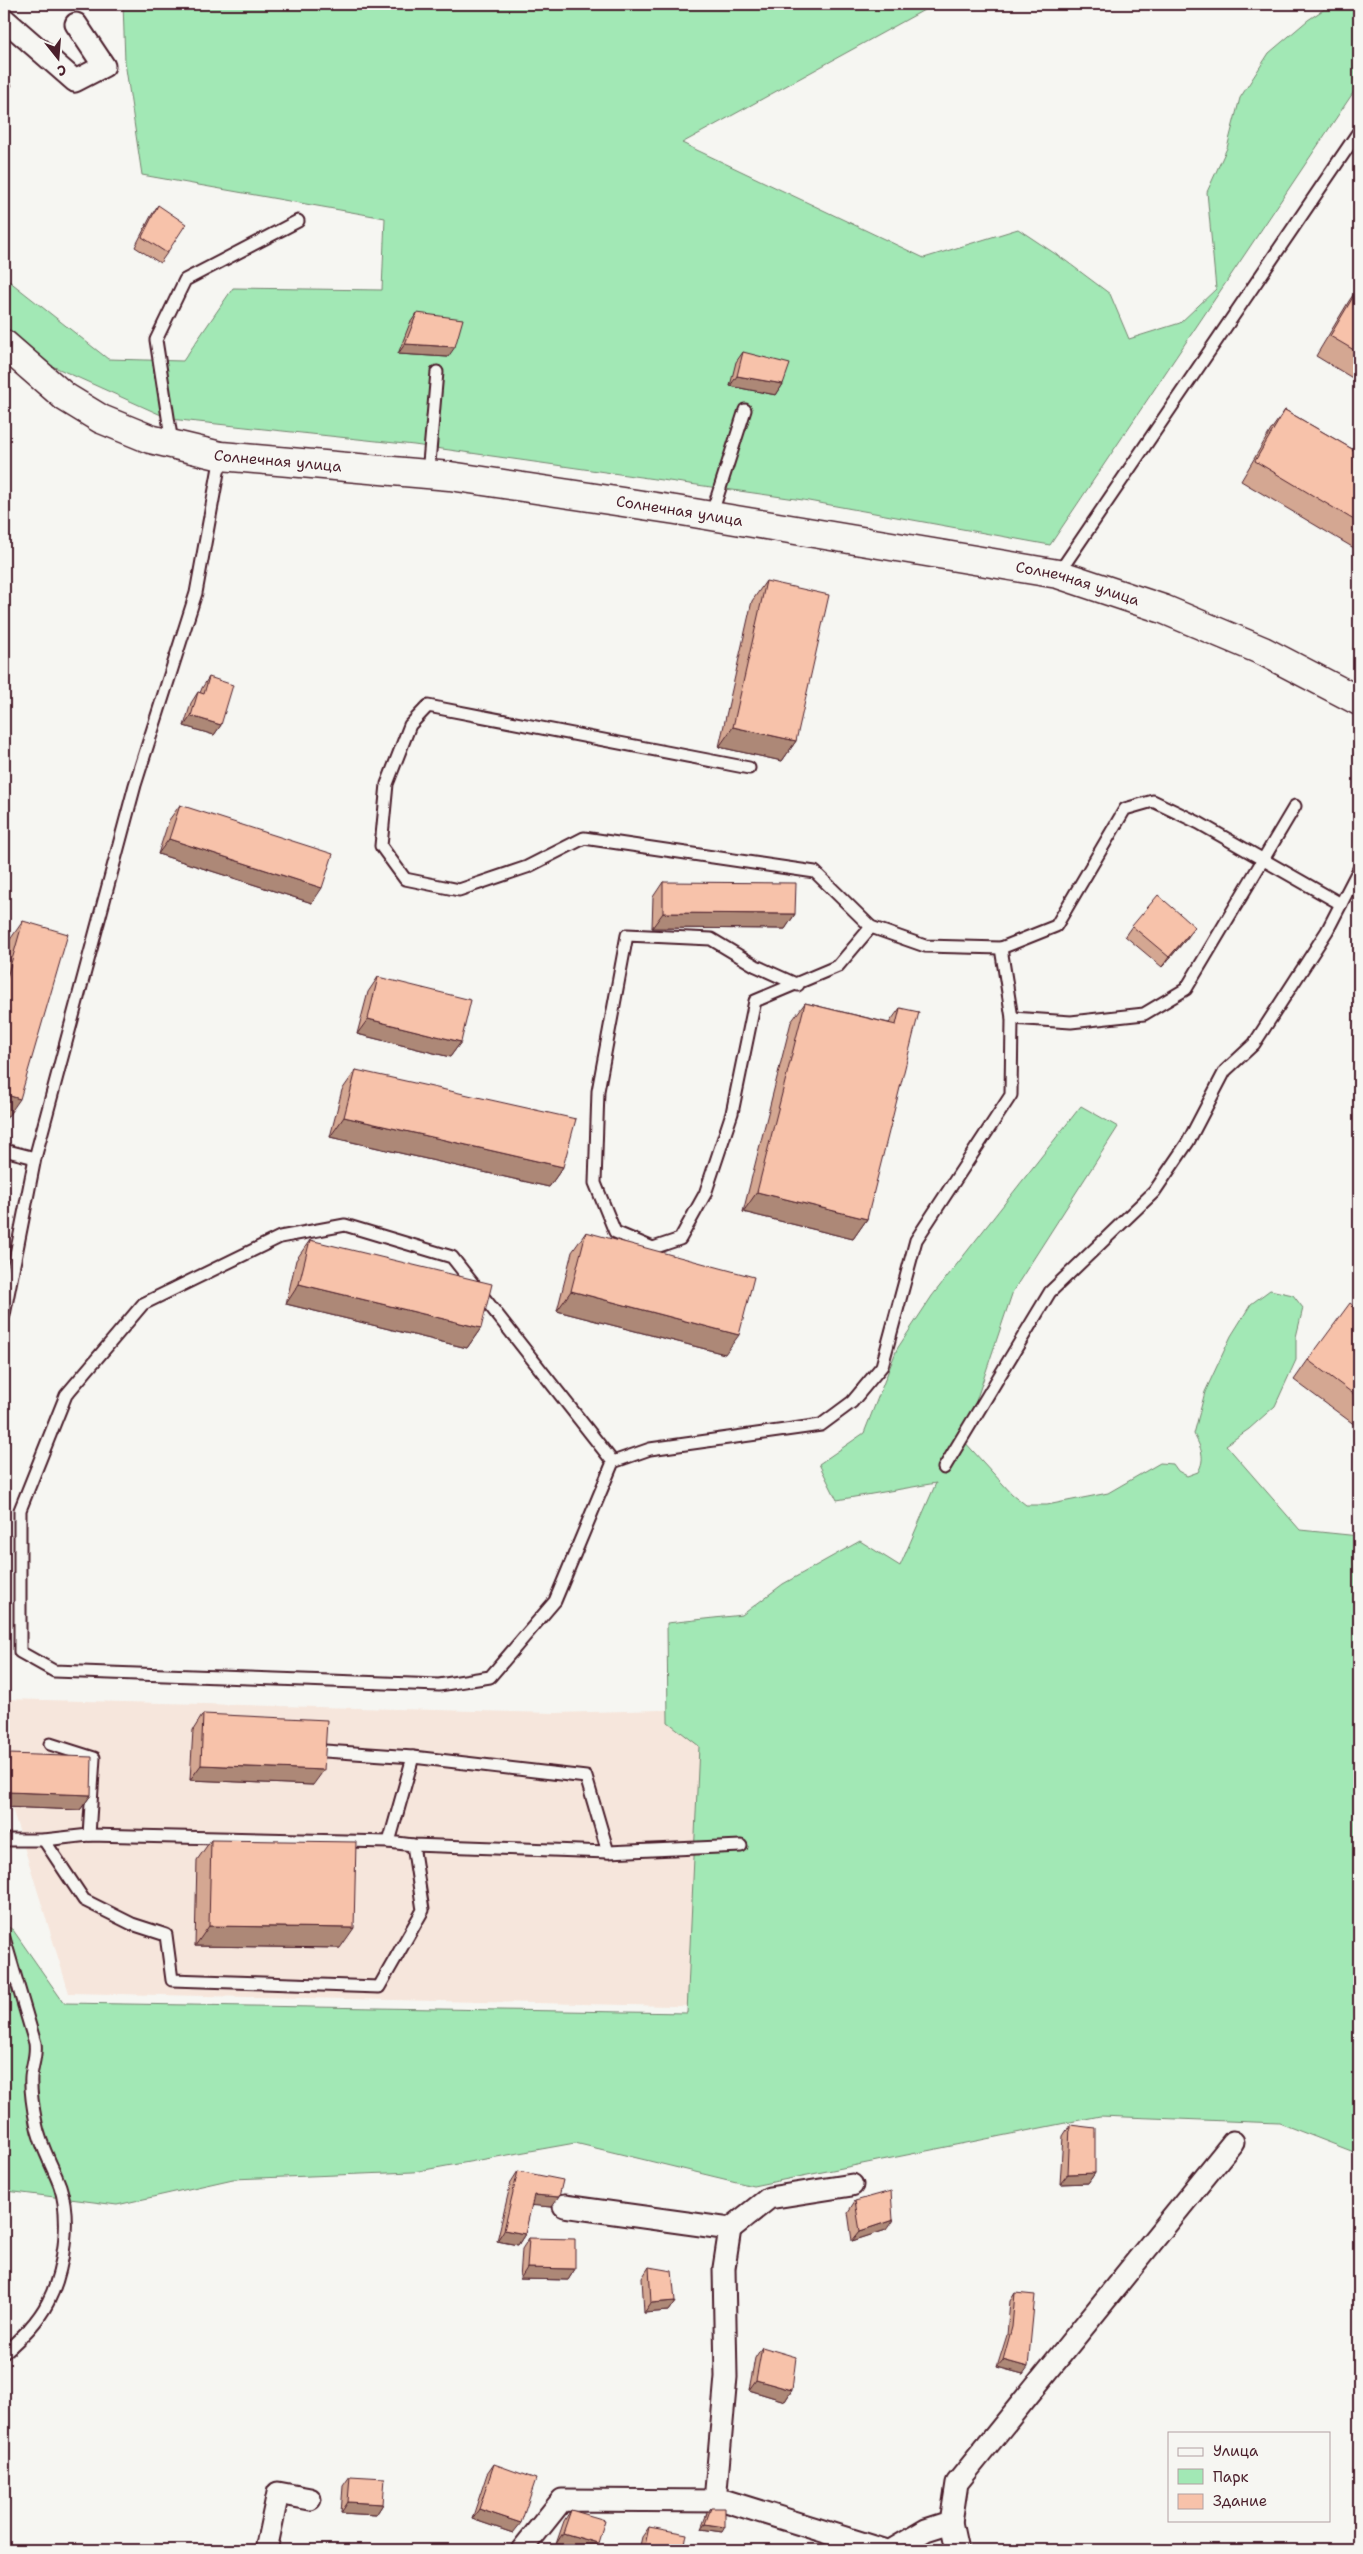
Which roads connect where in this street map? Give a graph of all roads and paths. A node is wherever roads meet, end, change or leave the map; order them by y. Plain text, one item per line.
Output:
1 (4, 19) edge
2 (76, 24) dead end
3 (1359, 131) edge
4 (298, 221) dead end
5 (4, 344) edge
6 (437, 372) dead end
7 (745, 410) dead end
8 (172, 444) junction
9 (221, 456) junction
10 (428, 474) junction
11 (711, 516) junction
12 (1058, 574) junction
13 (1359, 702) edge
14 (748, 768) dead end
15 (1295, 806) dead end
16 (1263, 859) junction
17 (1359, 869) edge
18 (1341, 904) junction
19 (871, 927) junction
20 (1001, 948) junction
21 (798, 985) junction
22 (1012, 1018) junction
23 (4, 1150) edge
24 (35, 1158) junction
25 (4, 1316) edge
26 (613, 1462) junction
27 (944, 1468) dead end
28 (50, 1744) dead end
29 (325, 1751) edge
30 (414, 1757) junction
31 (89, 1835) junction
32 (4, 1840) edge
33 (44, 1840) junction
34 (389, 1842) junction
35 (413, 1845) junction
36 (741, 1846) dead end
37 (608, 1852) junction
38 (4, 1938) edge
39 (1233, 2142) dead end
40 (852, 2186) dead end
41 (564, 2206) dead end
42 (730, 2228) junction
43 (4, 2353) edge
44 (310, 2499) dead end
45 (714, 2501) junction
46 (951, 2522) junction
47 (266, 2550) edge
48 (522, 2550) edge
49 (884, 2550) edge
50 (892, 2550) edge
51 (957, 2550) edge

1 - 2 street
3 - 12 lane
4 - 8 lane
5 - 8 street, Солнечная улица
6 - 10 lane
7 - 11 lane
8 - 9 street, Солнечная улица
9 - 10 street, Солнечная улица
9 - 24 lane
10 - 11 street, Солнечная улица
11 - 12 street, Солнечная улица
12 - 13 street, Солнечная улица
14 - 19 lane
15 - 16 lane
16 - 18 lane
16 - 20 lane
16 - 22 lane
17 - 18 lane
18 - 27 lane
19 - 20 lane
19 - 21 lane
20 - 22 lane
21 - 21 lane
22 - 26 lane
23 - 24 lane
24 - 25 lane
26 - 26 lane
28 - 31 lane
29 - 30 lane
30 - 34 lane
30 - 37 lane
31 - 33 lane
31 - 34 lane
32 - 33 lane
33 - 35 lane
34 - 35 lane
35 - 37 lane
36 - 37 lane
38 - 43 lane
39 - 46 street
40 - 42 street
41 - 42 street
42 - 45 street
44 - 47 street
45 - 48 street
45 - 49 street
46 - 50 street
46 - 51 street

